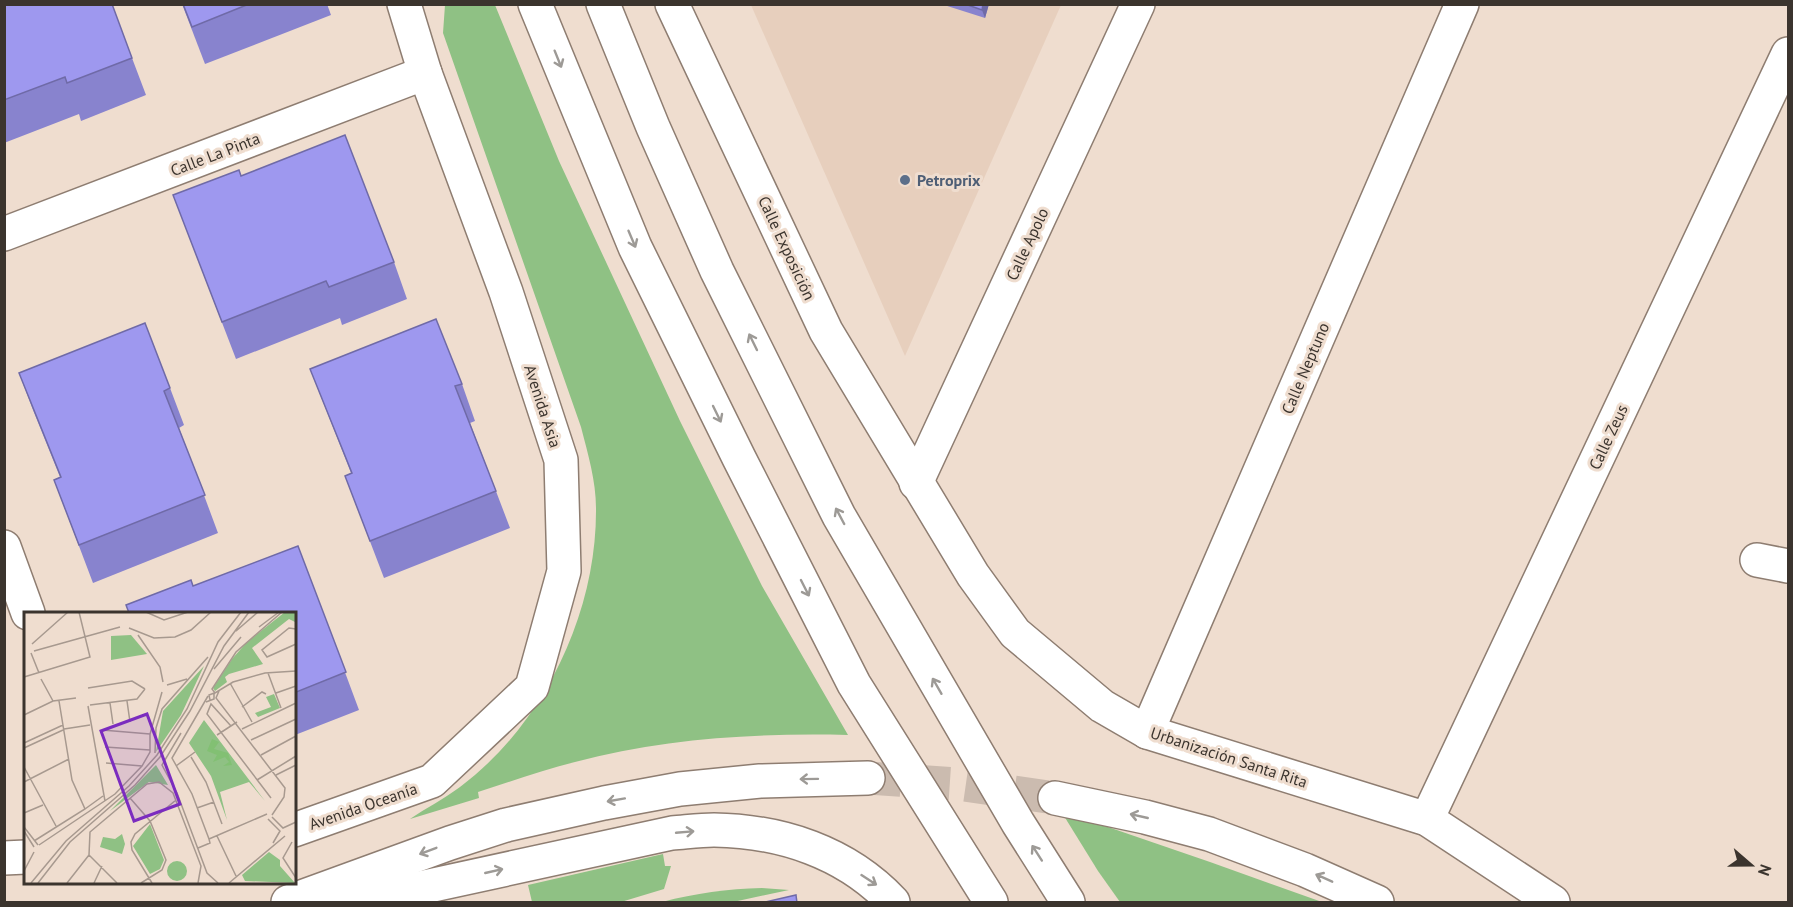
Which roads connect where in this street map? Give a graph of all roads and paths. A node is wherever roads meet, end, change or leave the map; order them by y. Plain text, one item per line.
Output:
1 (404, 4) edge
2 (535, 4) edge
3 (603, 4) edge
4 (672, 4) edge
5 (1138, 4) edge
6 (1462, 4) edge
7 (1788, 54) edge
8 (425, 73) junction
9 (4, 234) edge
10 (916, 483) junction
11 (4, 547) edge
12 (28, 612) edge
13 (1147, 732) junction
14 (868, 778) tunnel mouth
15 (432, 781) joint
16 (1055, 798) tunnel mouth
17 (1426, 819) junction
18 (296, 829) edge
19 (24, 857) edge
20 (4, 858) edge
21 (288, 903) edge
22 (355, 903) edge
23 (893, 903) edge
24 (991, 903) edge
25 (1068, 903) edge
26 (1377, 903) edge
27 (1553, 903) edge

1 - 8 street, Avenida Asia
2 -> 24 street
25 -> 3 street
4 - 10 street, Calle Exposición
5 - 10 street, Calle Apolo
6 - 13 street, Calle Neptuno
7 - 17 street, Calle Zeus
8 - 9 street, Calle La Pinta
8 - 15 street, Avenida Asia
10 - 13 street, Urbanización Santa Rita
11 - 12 street
13 - 17 street, Urbanización Santa Rita
14 -> 21 street
15 - 18 street, Avenida Oceanía
26 -> 16 street
17 - 27 street, Urbanización Santa Rita
19 - 20 street
22 -> 23 street

